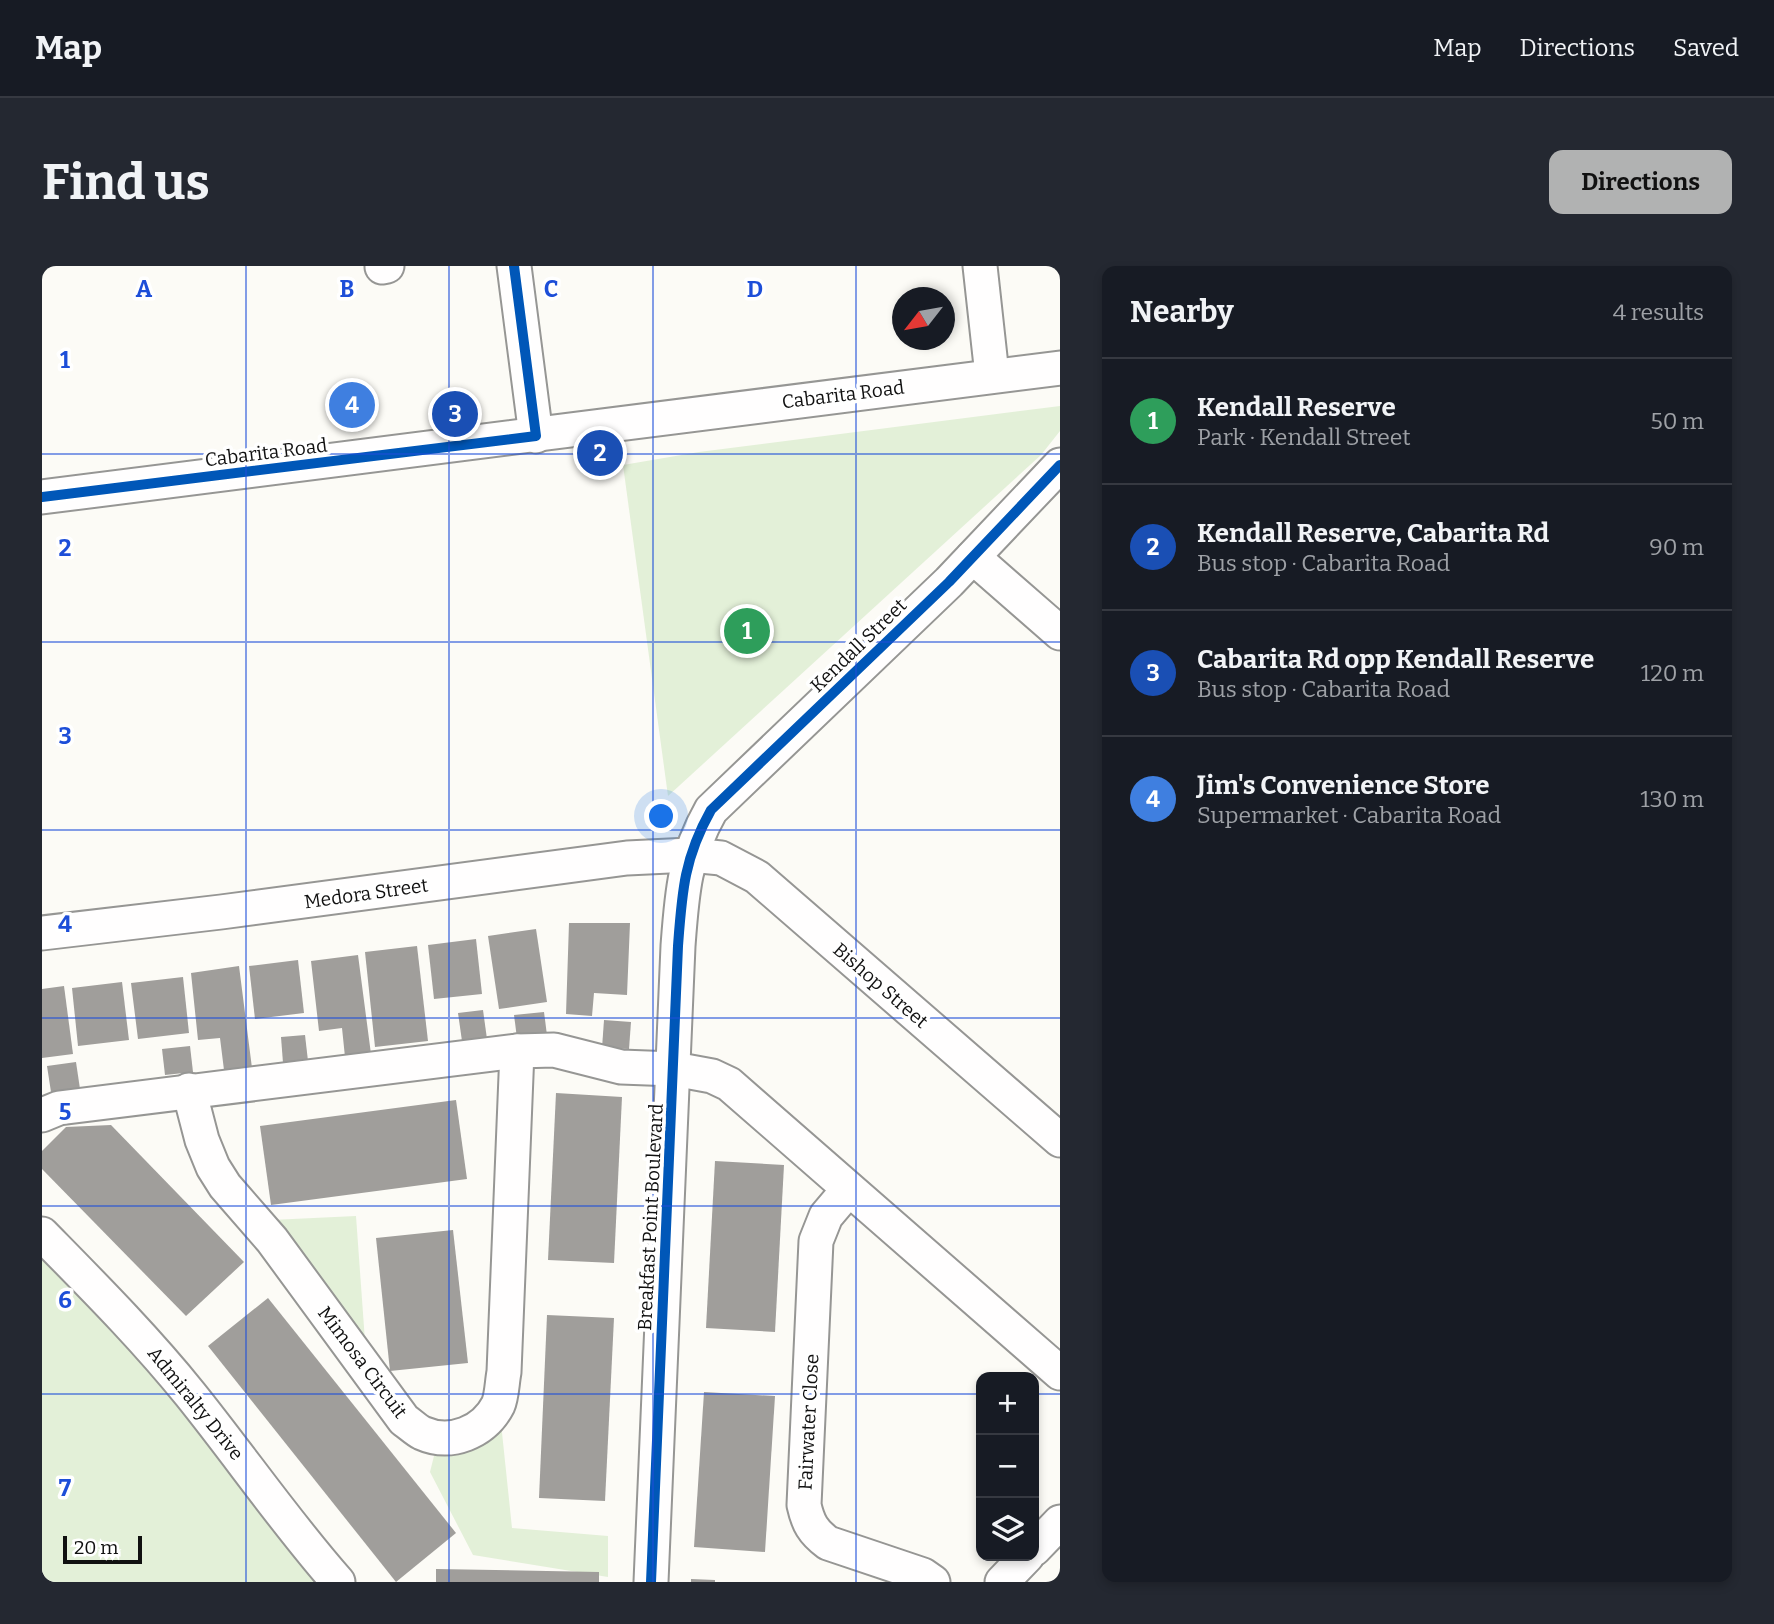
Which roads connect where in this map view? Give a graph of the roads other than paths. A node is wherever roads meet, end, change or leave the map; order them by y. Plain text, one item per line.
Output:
1 (514, 266) edge
2 (980, 266) edge
3 (1060, 368) edge
4 (992, 375) junction
5 (536, 436) junction
6 (1060, 465) edge
7 (42, 497) edge
8 (973, 557) junction
9 (1060, 633) edge
10 (690, 855) junction
11 (42, 933) edge
12 (517, 1051) junction
13 (674, 1069) junction
14 (189, 1090) junction
15 (42, 1115) edge
16 (1060, 1140) edge
17 (848, 1190) junction
18 (42, 1234) edge
19 (1060, 1373) edge
20 (1060, 1522) edge
21 (1039, 1544) edge
22 (1022, 1561) edge
23 (338, 1582) edge
24 (651, 1582) edge
25 (933, 1582) edge
26 (1002, 1582) edge

1 - 5 street
2 - 4 street
3 - 4 street, Cabarita Road
4 - 5 street, Cabarita Road
5 - 7 street, Cabarita Road
6 - 8 street, Kendall Street
8 - 9 street
8 - 10 street, Kendall Street
10 - 11 street, Medora Street
10 - 13 street, Breakfast Point Boulevard
10 - 16 street, Bishop Street
12 - 13 street
12 - 14 street
12 - 14 street, Mimosa Circuit
13 - 17 street
13 - 24 street, Breakfast Point Boulevard
14 - 15 street
17 - 19 street
17 - 25 street, Fairwater Close
18 - 23 street, Admiralty Drive
20 - 21 street
22 - 26 street

